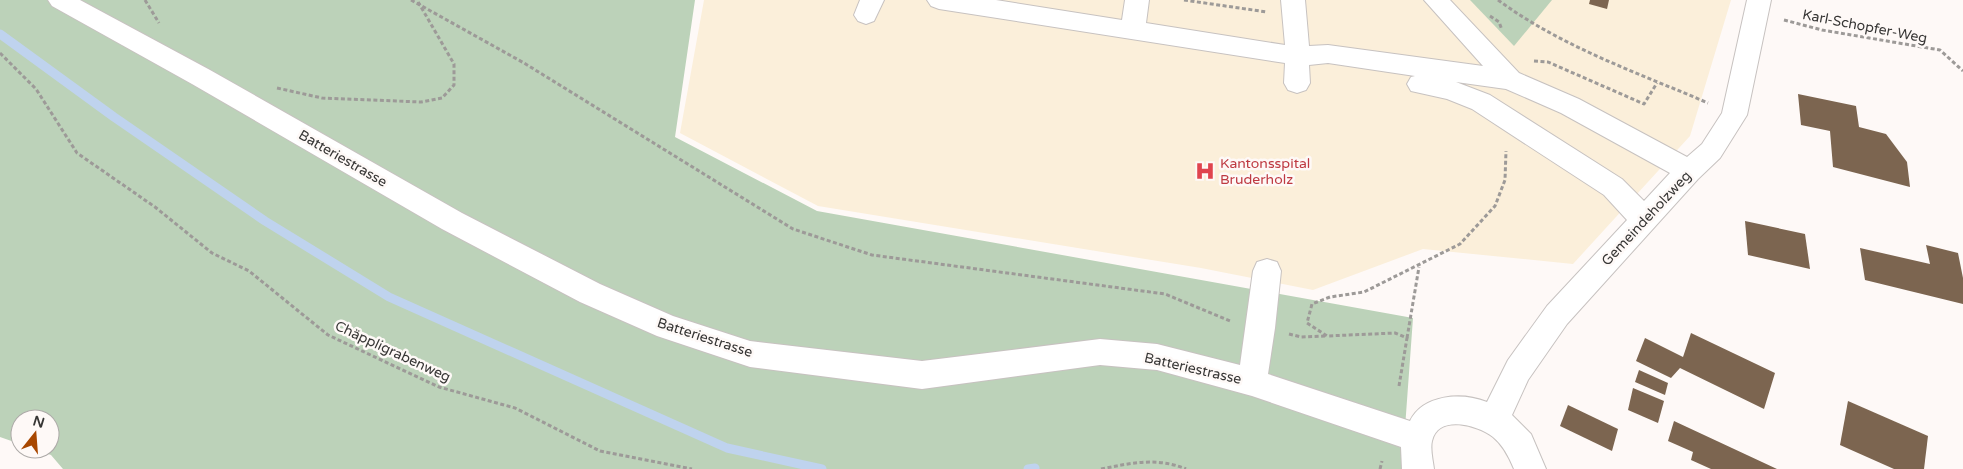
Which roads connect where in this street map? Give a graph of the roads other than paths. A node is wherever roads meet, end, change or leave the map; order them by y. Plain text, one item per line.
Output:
1 (60, 0) edge
2 (938, 0) edge
3 (1137, 0) edge
4 (1436, 0) edge
5 (1758, 6) edge
6 (1294, 8) edge
7 (1070, 10) edge
8 (1133, 31) junction
9 (1298, 56) junction
10 (1510, 80) junction
11 (1297, 83) dead end
12 (1689, 171) junction
13 (1645, 220) junction
14 (1267, 271) dead end
15 (1252, 382) junction
16 (1494, 419) junction
17 (1416, 438) junction
18 (1418, 469) edge
19 (1530, 469) edge

1 - 15 street, Batteriestrasse
2 - 7 street
3 - 8 street
4 - 10 street
5 - 12 street, Gemeindeholzweg
6 - 9 street
7 - 8 street
8 - 9 street
9 - 10 street
9 - 11 street
9 - 13 street
10 - 12 street
12 - 13 street, Gemeindeholzweg
13 - 16 street, Gemeindeholzweg
14 - 15 street
15 - 17 street, Batteriestrasse
16 - 17 street
16 - 19 street
17 - 18 street

